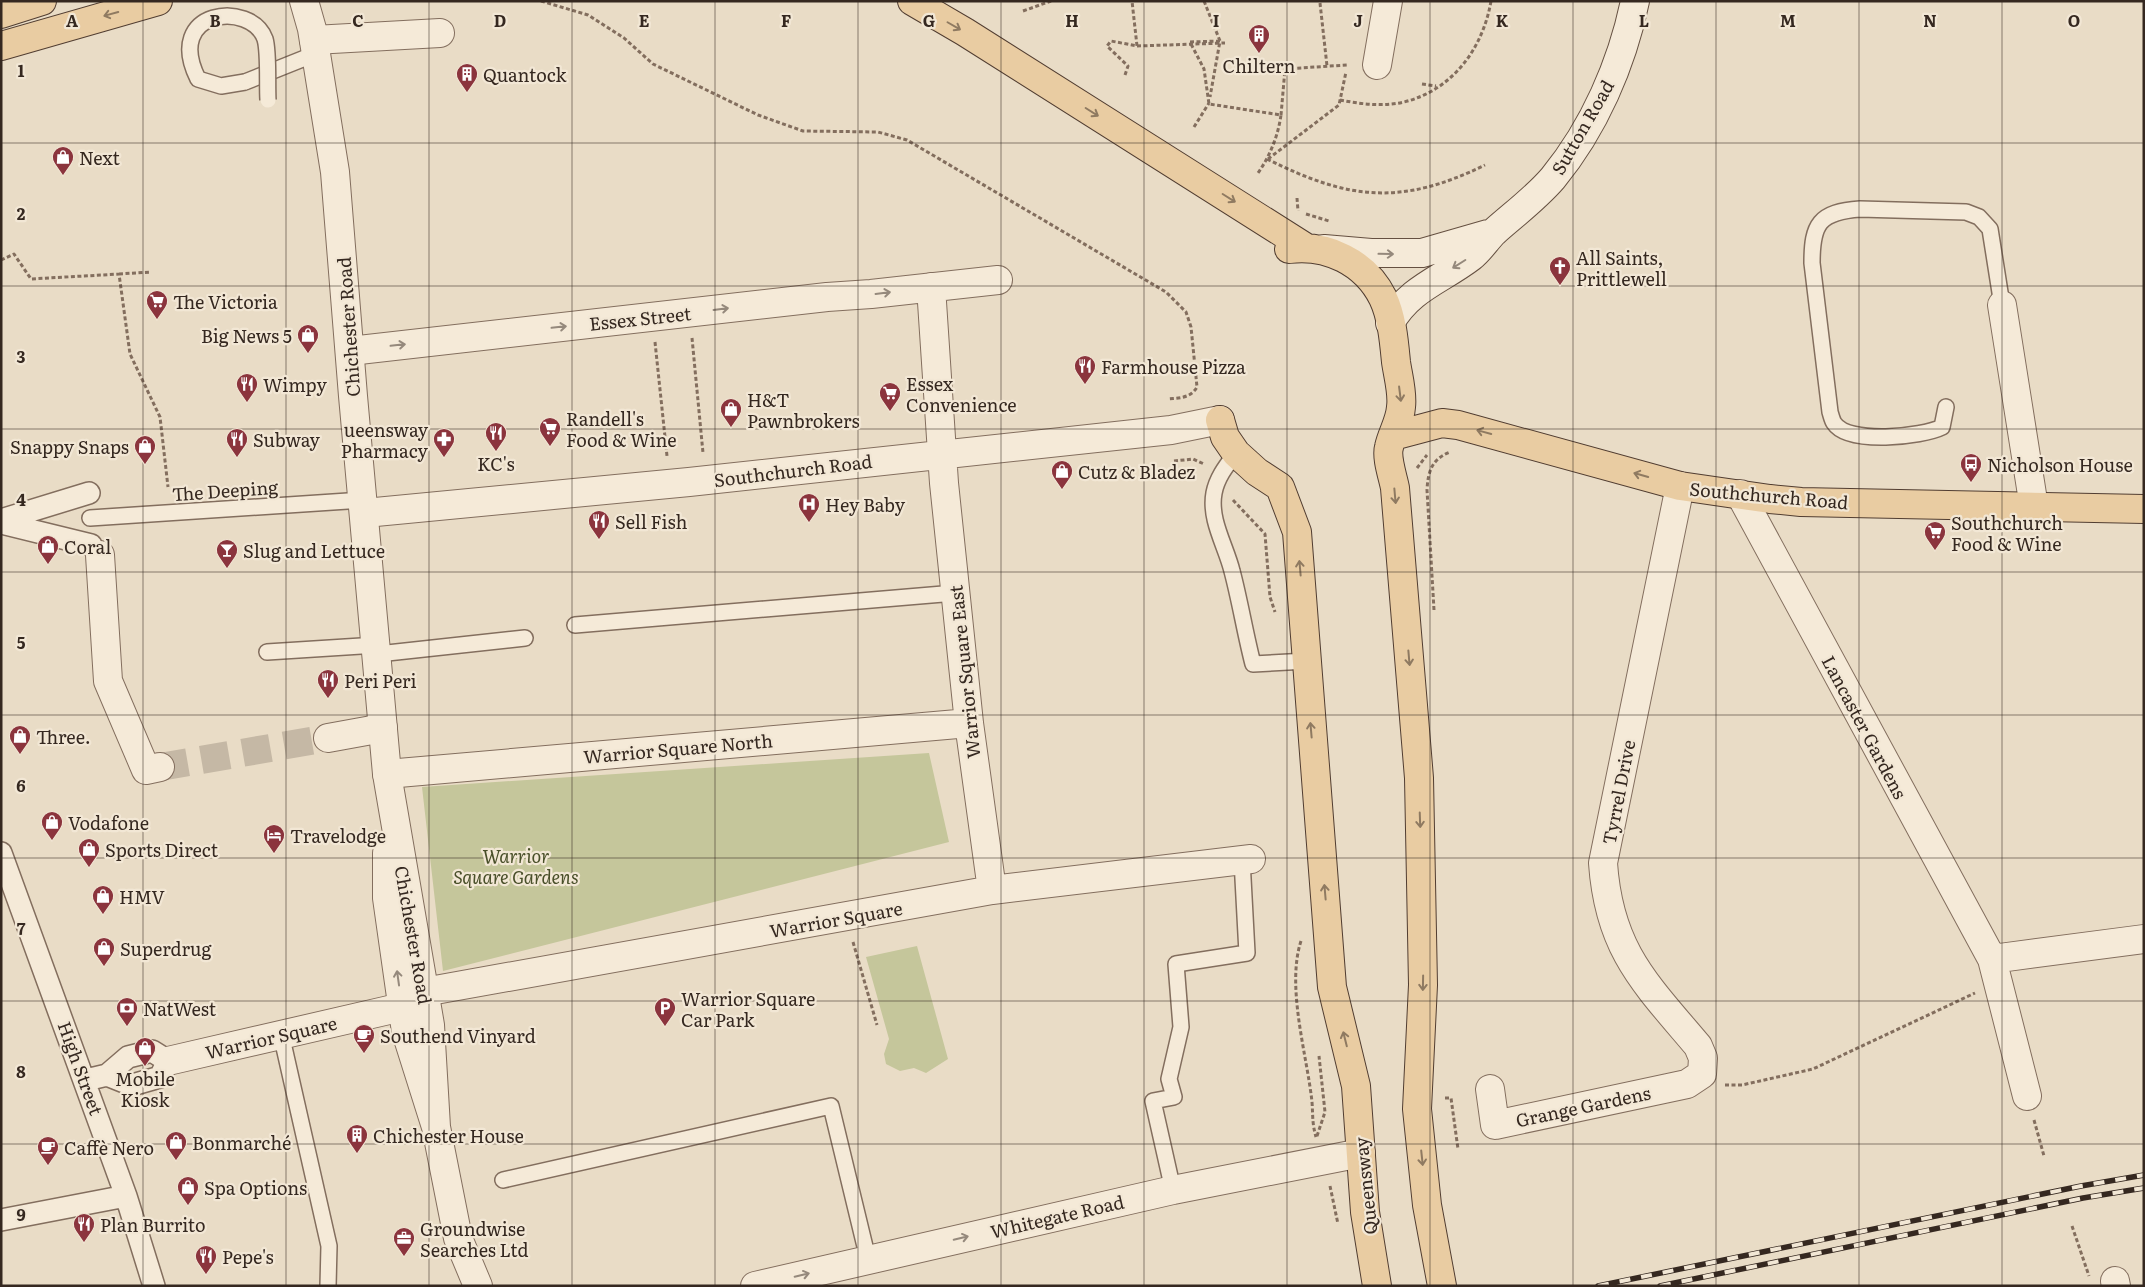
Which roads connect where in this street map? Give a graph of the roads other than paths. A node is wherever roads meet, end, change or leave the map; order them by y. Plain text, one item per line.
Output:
1 (42, 1) edge
2 (158, 1) edge
3 (304, 1) edge
4 (912, 1) edge
5 (1388, 1) edge
6 (1635, 1) edge
7 (1, 14) edge
8 (440, 32) dead end
9 (1, 46) edge
10 (314, 47) junction
11 (1376, 65) dead end
12 (268, 100) dead end
13 (1495, 231) junction
14 (1305, 248) junction
15 (998, 280) dead end
16 (931, 287) junction
17 (2002, 305) joint
18 (1390, 323) junction
19 (350, 351) junction
20 (1946, 407) dead end
21 (1220, 420) joint
22 (1390, 442) junction
23 (943, 453) junction
24 (1236, 453) junction
25 (1680, 486) junction
26 (88, 493) dead end
27 (1740, 494) junction
28 (364, 506) junction
29 (2034, 507) junction
30 (2144, 509) edge
31 (90, 518) dead end
32 (1, 522) edge
33 (95, 550) joint
34 (955, 592) junction
35 (575, 625) dead end
36 (525, 638) dead end
37 (377, 649) junction
38 (267, 652) dead end
39 (1307, 661) junction
40 (968, 723) junction
41 (384, 728) junction
42 (328, 738) tunnel mouth
43 (160, 767) tunnel mouth
44 (387, 774) junction
45 (1, 853) edge
46 (1246, 859) joint
47 (992, 890) junction
48 (2144, 939) edge
49 (1992, 959) junction
50 (413, 999) junction
51 (281, 1034) junction
52 (168, 1061) joint
53 (1702, 1074) joint
54 (86, 1080) junction
55 (1490, 1089) dead end
56 (2026, 1096) road end
57 (1361, 1153) junction
58 (503, 1180) dead end
59 (1173, 1190) junction
60 (126, 1196) junction
61 (1, 1220) edge
62 (458, 1238) junction
63 (868, 1259) junction
64 (154, 1286) edge
65 (328, 1286) edge
66 (456, 1286) edge
67 (478, 1286) edge
68 (755, 1286) edge
69 (1377, 1286) edge
70 (1442, 1286) edge

1 - 7 main road
2 -> 9 main road
3 - 10 street, Chichester Road
4 -> 14 main road
5 - 11 street
6 - 13 street, Sutton Road
8 - 10 street
10 - 12 lane, bridge
10 - 19 street, Chichester Road
14 -> 13 street, Sutton Road
13 -> 18 street, Sutton Road
14 - 18 main road
15 - 16 street, Essex Street
19 -> 16 street, Essex Street
16 - 23 street
17 - 20 lane
17 - 29 street
18 -> 22 main road
19 - 28 street, Chichester Road
21 - 23 street, Southchurch Road
21 - 24 main road
25 -> 22 main road, Southchurch Road
22 -> 70 main road
23 - 28 street, Southchurch Road
23 - 34 street, Warrior Square East
39 -> 24 main road, Queensway
24 - 39 lane
25 - 27 main road, Southchurch Road
25 - 53 street, Tyrrel Drive
26 - 32 street
27 - 29 main road, Southchurch Road
27 - 49 street, Lancaster Gardens
28 - 31 lane, The Deeping
28 - 37 street, Chichester Road
29 - 30 main road, Southchurch Road
32 - 33 street
33 - 43 street
34 - 35 lane
34 - 40 street, Warrior Square East
36 - 37 lane
37 - 38 lane
37 - 41 street, Chichester Road
57 -> 39 main road, Queensway
40 - 44 street, Warrior Square North
40 - 47 street, Warrior Square East
41 - 42 street
41 - 44 street, Chichester Road
44 - 50 street, Chichester Road
45 - 54 street, High Street
46 - 47 street, Warrior Square
46 - 59 lane
47 - 50 street, Warrior Square
48 - 49 street
49 - 56 street, Lancaster Gardens
50 - 51 street, Warrior Square
50 - 62 street, Chichester Road
51 - 52 street, Warrior Square
51 - 65 lane
52 - 54 street, Warrior Square
53 - 55 street, Grange Gardens
54 - 60 street, High Street
57 - 59 street, Whitegate Road
57 - 69 main road, Queensway
58 - 63 lane
63 -> 59 street, Whitegate Road
60 - 61 street
60 - 64 street, High Street
62 - 66 street, Chichester Road
62 - 67 street, Chichester Road
68 -> 63 street, Whitegate Road

